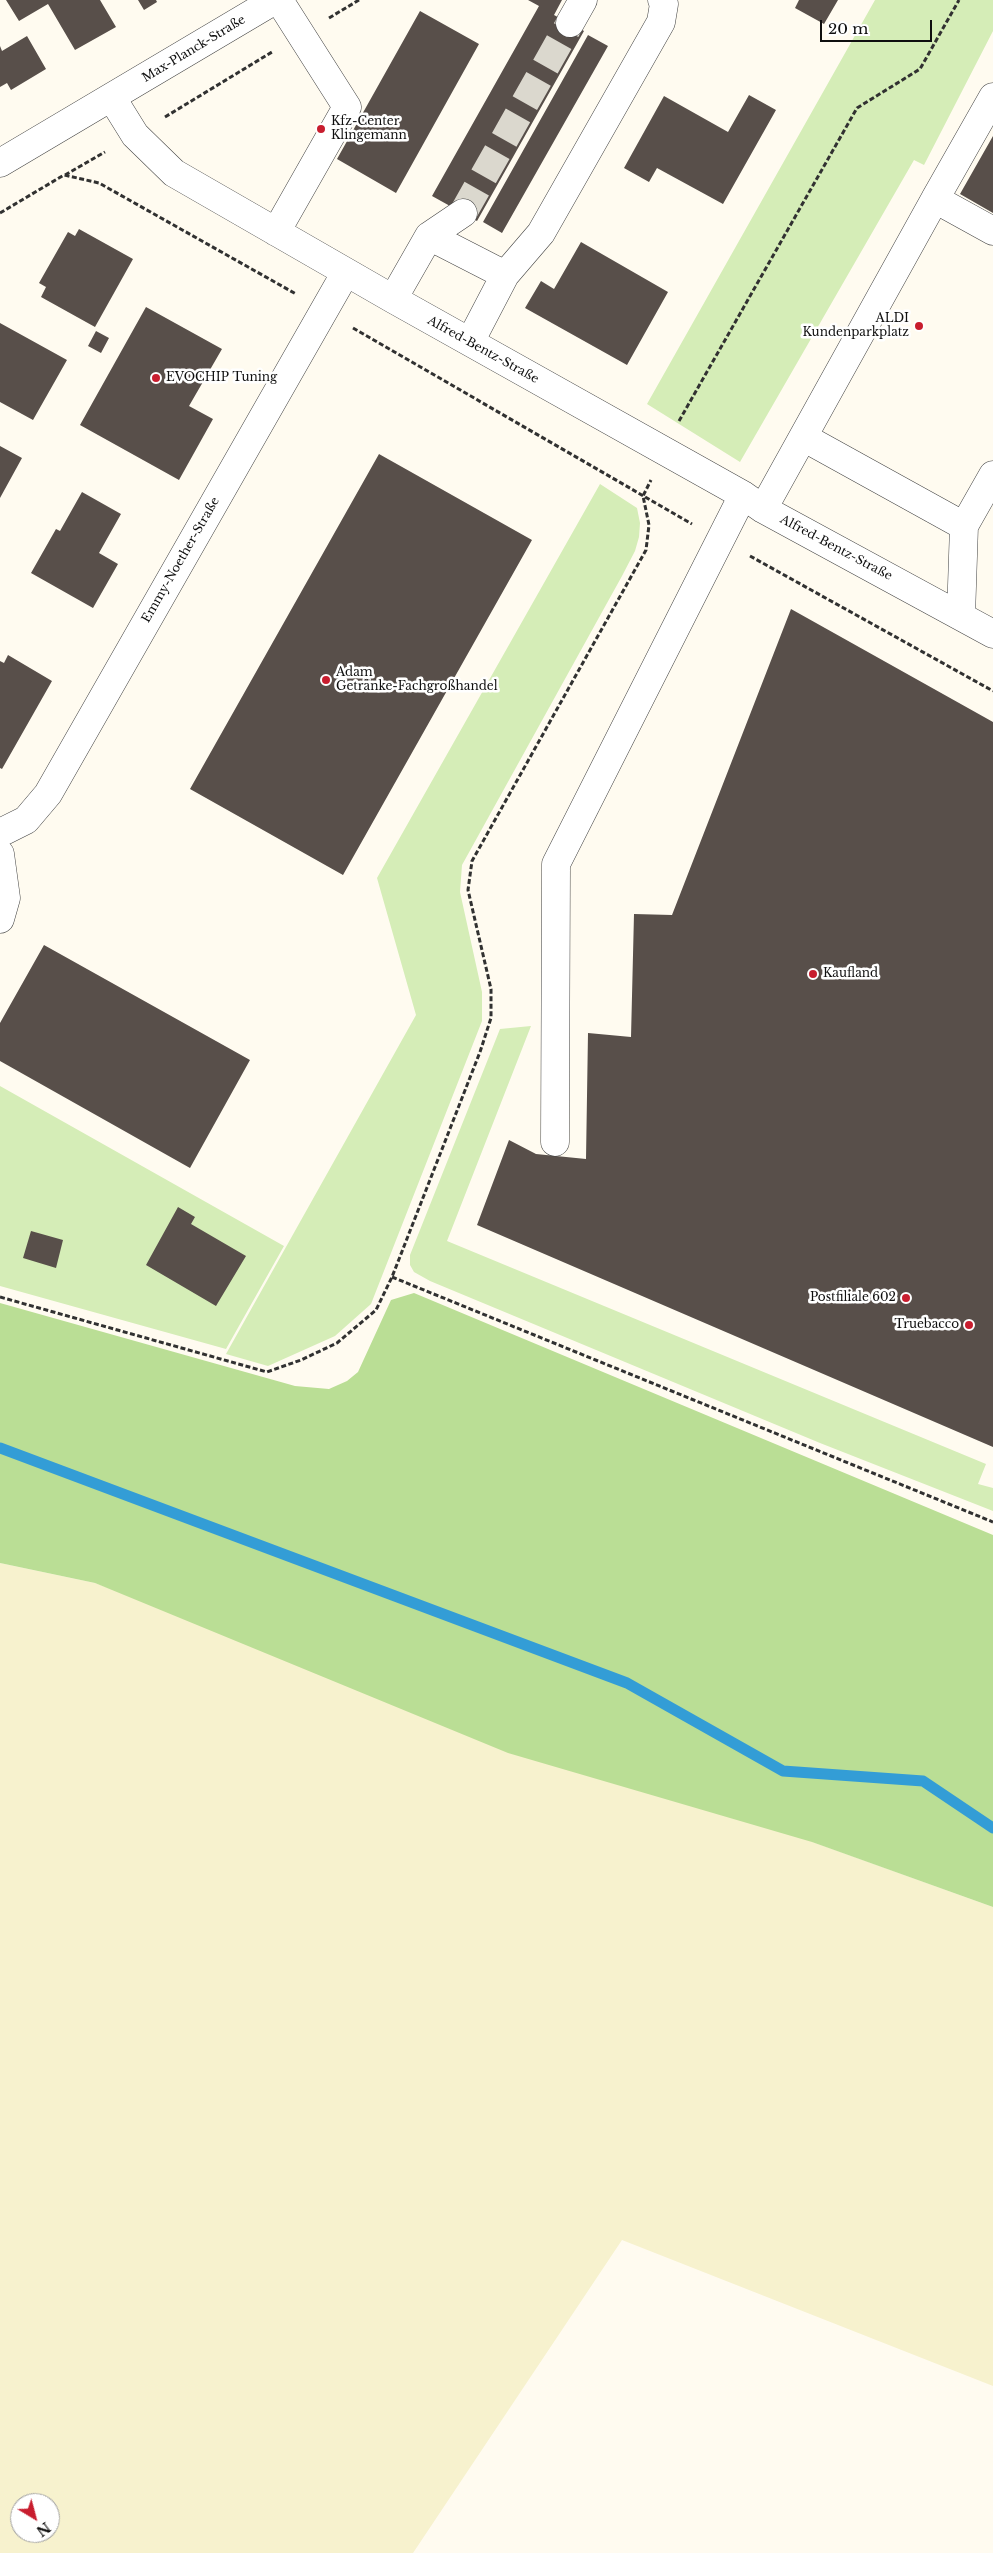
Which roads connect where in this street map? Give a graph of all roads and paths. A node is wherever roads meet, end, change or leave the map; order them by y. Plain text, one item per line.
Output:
1 (275, 0) edge
2 (280, 0) edge
3 (359, 0) edge
4 (583, 0) edge
5 (662, 0) edge
6 (959, 0) edge
7 (570, 23) tunnel mouth
8 (301, 34) junction
9 (993, 97) edge
10 (112, 98) junction
11 (135, 135) junction
12 (0, 163) edge
13 (64, 175) junction
14 (935, 199) junction
15 (0, 213) edge
16 (463, 213) tunnel mouth
17 (993, 231) edge
18 (276, 232) junction
19 (430, 236) junction
20 (346, 272) junction
21 (504, 275) junction
22 (393, 299) junction
23 (323, 310) junction
24 (470, 342) junction
25 (803, 436) junction
26 (666, 451) junction
27 (993, 475) edge
28 (643, 496) junction
29 (753, 502) junction
30 (964, 526) junction
31 (720, 540) junction
32 (961, 616) junction
33 (993, 634) edge
34 (993, 691) edge
35 (0, 833) edge
36 (0, 854) edge
37 (0, 919) edge
38 (555, 1142) dead end
39 (392, 1277) junction
40 (0, 1297) edge
41 (993, 1522) edge

1 - 10 street, Max-Planck-Straße
2 - 8 street
3 - 8 path
4 - 7 street
5 - 21 street
6 - 26 path
8 - 11 path
8 - 18 street
9 - 14 street
10 - 11 street, Alfred-Bentz-Straße
10 - 12 street
11 - 13 path
11 - 18 street, Alfred-Bentz-Straße
13 - 15 path
13 - 23 path
14 - 17 street
14 - 25 street
16 - 19 street
18 - 20 street, Alfred-Bentz-Straße
19 - 21 street
19 - 22 street
20 - 22 street, Alfred-Bentz-Straße
20 - 23 street, Emmy-Noether-Straße
21 - 24 street
22 - 24 street, Alfred-Bentz-Straße
23 - 28 path
23 - 35 street, Emmy-Noether-Straße
24 - 26 street, Alfred-Bentz-Straße
25 - 29 street
25 - 30 street
26 - 28 path
26 - 29 street, Alfred-Bentz-Straße
27 - 30 street
28 - 31 path
28 - 39 path
29 - 31 street
29 - 32 street, Alfred-Bentz-Straße
30 - 32 street
31 - 34 path
31 - 38 street
32 - 33 street, Alfred-Bentz-Straße
36 - 37 street
39 - 40 path
39 - 41 path

